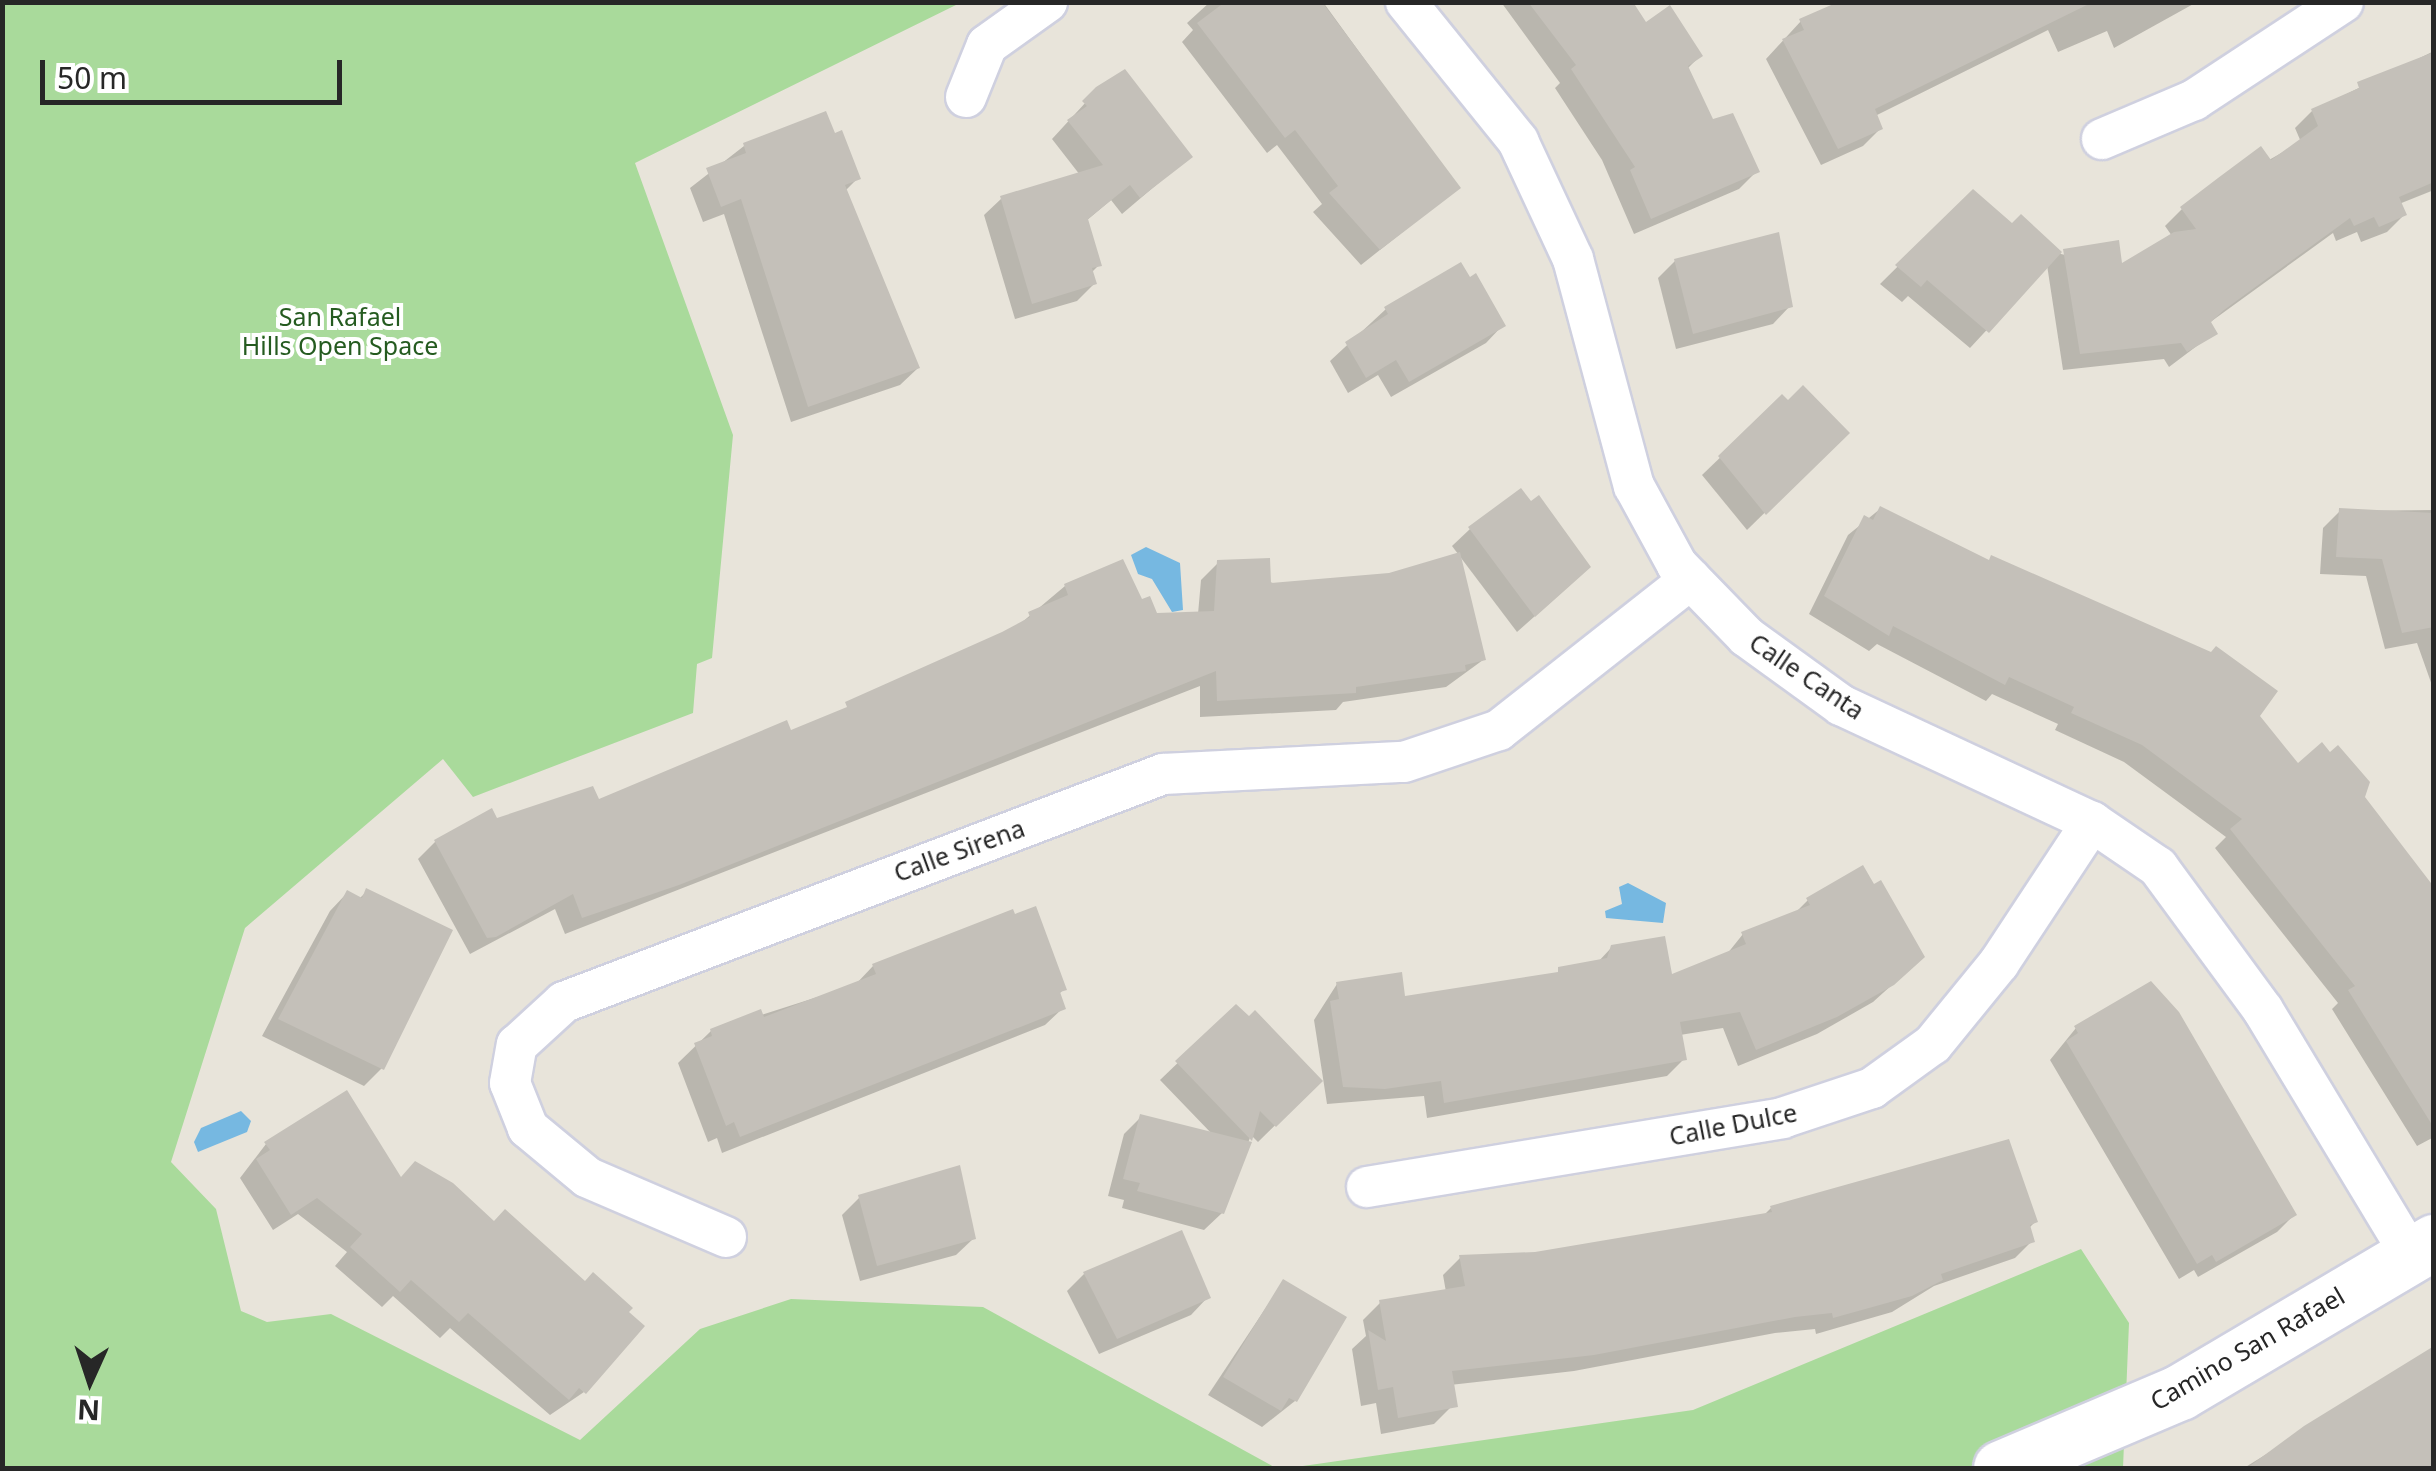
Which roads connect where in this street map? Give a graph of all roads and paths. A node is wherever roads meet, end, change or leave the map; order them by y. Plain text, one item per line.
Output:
1 (1048, 2) edge
2 (1406, 2) edge
3 (2344, 2) edge
4 (966, 97) dead end
5 (2102, 140) dead end
6 (1691, 579) junction
7 (2092, 822) junction
8 (1367, 1187) dead end
9 (726, 1237) dead end
10 (2422, 1249) edge
11 (2001, 1468) edge

1 - 4 street
2 - 6 street, Calle Canta
3 - 5 street
6 - 7 street, Calle Canta
6 - 9 street, Calle Sirena
7 - 8 street, Calle Dulce
7 - 10 street, Calle Canta
10 - 11 street, Camino San Rafael

